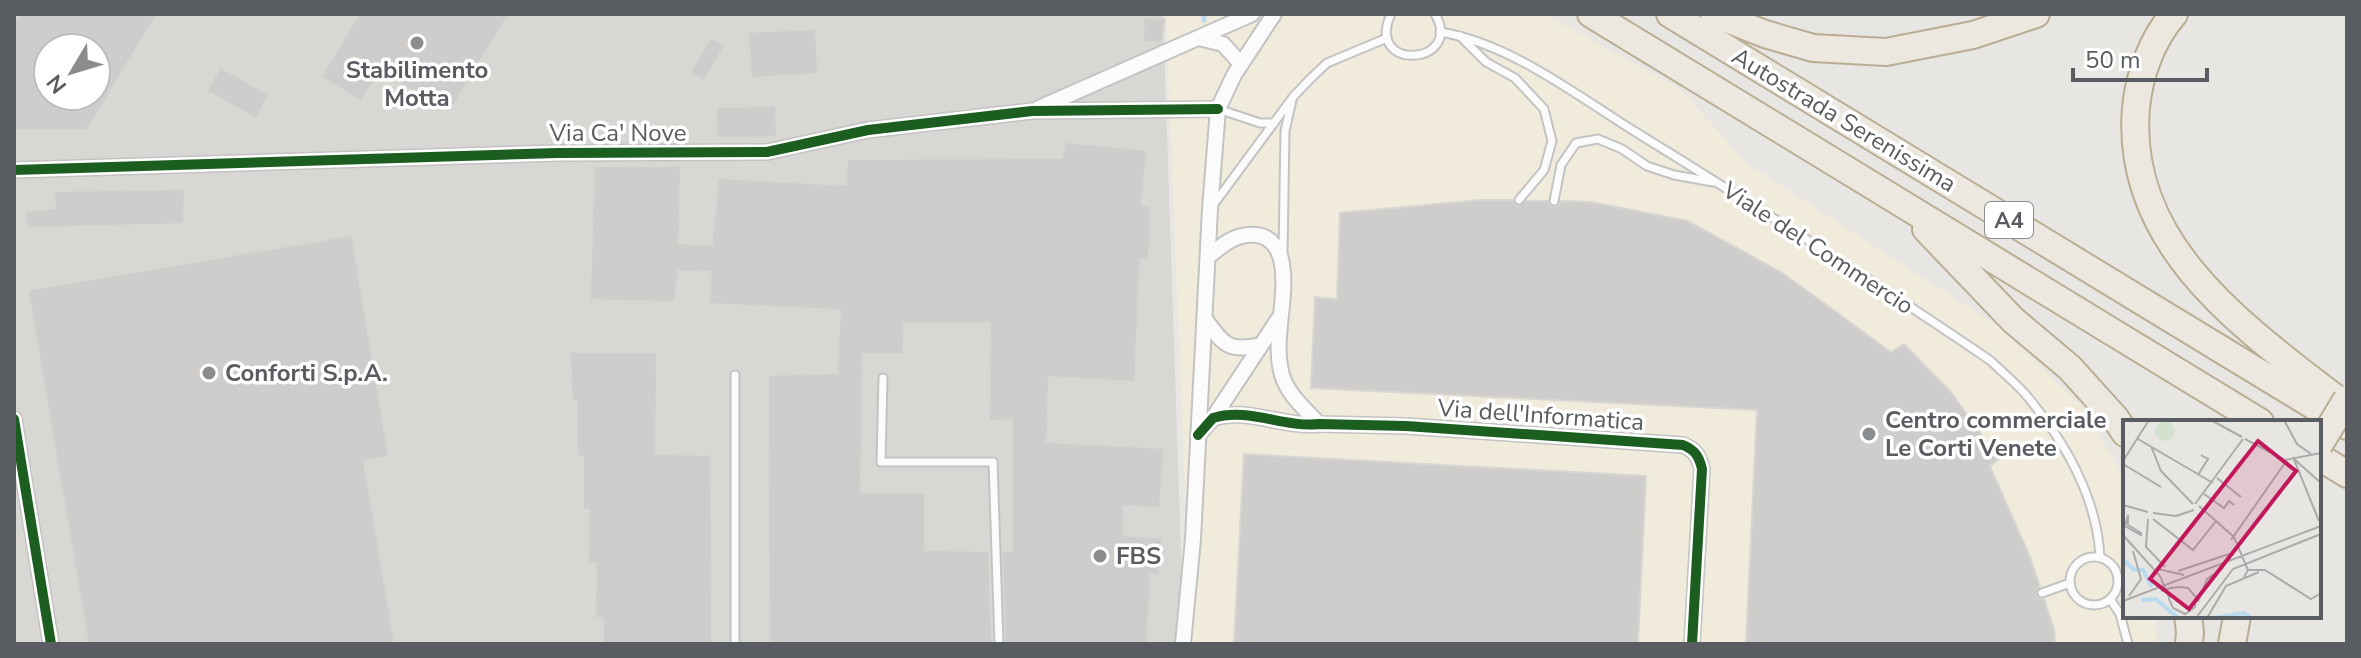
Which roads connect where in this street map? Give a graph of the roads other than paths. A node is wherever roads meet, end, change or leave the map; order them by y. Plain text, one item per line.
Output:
1 (1252, 14) edge
2 (1274, 14) edge
3 (1391, 14) edge
4 (1435, 14) edge
5 (1591, 14) edge
6 (1670, 14) edge
7 (1714, 14) edge
8 (2036, 14) edge
9 (2174, 14) edge
10 (1440, 32) junction
11 (1459, 35) junction
12 (1197, 38) junction
13 (1387, 38) junction
14 (1241, 64) junction
15 (1293, 97) junction
16 (1218, 109) junction
17 (1032, 111) junction
18 (1274, 123) junction
19 (14, 170) edge
20 (1717, 182) junction
21 (1519, 200) dead end
22 (1554, 201) dead end
23 (1901, 203) junction
24 (1210, 209) junction
25 (1208, 257) junction
26 (1283, 264) junction
27 (1280, 316) junction
28 (1205, 319) junction
29 (1261, 345) junction
30 (735, 375) dead end
31 (883, 378) dead end
32 (2347, 399) edge
33 (2347, 407) edge
34 (1213, 418) junction
35 (14, 419) edge
36 (2257, 420) edge
37 (1319, 424) junction
38 (2347, 426) edge
39 (2123, 430) edge
40 (1198, 435) junction
41 (2321, 442) edge
42 (2321, 458) edge
43 (2347, 474) edge
44 (2100, 557) junction
45 (2070, 583) junction
46 (2042, 593) dead end
47 (2110, 599) junction
48 (2188, 618) edge
49 (2237, 618) edge
50 (51, 644) edge
51 (735, 644) edge
52 (999, 644) edge
53 (1183, 644) edge
54 (1692, 644) edge
55 (2128, 644) edge
56 (2189, 644) edge
57 (2232, 644) edge

1 - 12 street
2 - 14 street
3 - 13 lane
4 - 10 lane
5 - 23 highway, Autostrada Serenissima / A4
6 - 38 highway, Autostrada Serenissima / A4
7 - 8 highway
9 - 33 highway
10 - 11 lane, Viale del Commercio
10 - 13 lane
11 - 20 lane, Viale del Commercio
11 - 21 lane
12 - 14 street
12 - 17 street
13 - 15 lane
14 - 16 street
15 - 18 lane
15 - 26 lane
16 - 17 street, Via Ca' Nove
16 - 18 lane
16 - 24 street
17 - 19 street, Via Ca' Nove
18 - 24 lane
20 - 22 lane
20 - 44 lane, Viale del Commercio
23 - 36 highway, Autostrada Serenissima / A4
23 - 39 highway, A4
24 - 25 street
25 - 26 street
25 - 28 street
26 - 27 street
27 - 29 street
27 - 37 street
28 - 29 street
28 - 40 street
29 - 34 street
30 - 51 lane
31 - 52 lane
32 - 41 highway, bridge
34 - 37 street, Via dell'Informatica
34 - 40 street
35 - 50 street
37 - 54 street, Via dell'Informatica
40 - 53 street
42 - 43 highway
44 - 45 lane
44 - 47 lane
45 - 46 lane
45 - 47 lane
47 - 55 lane
48 - 56 highway
49 - 57 highway

